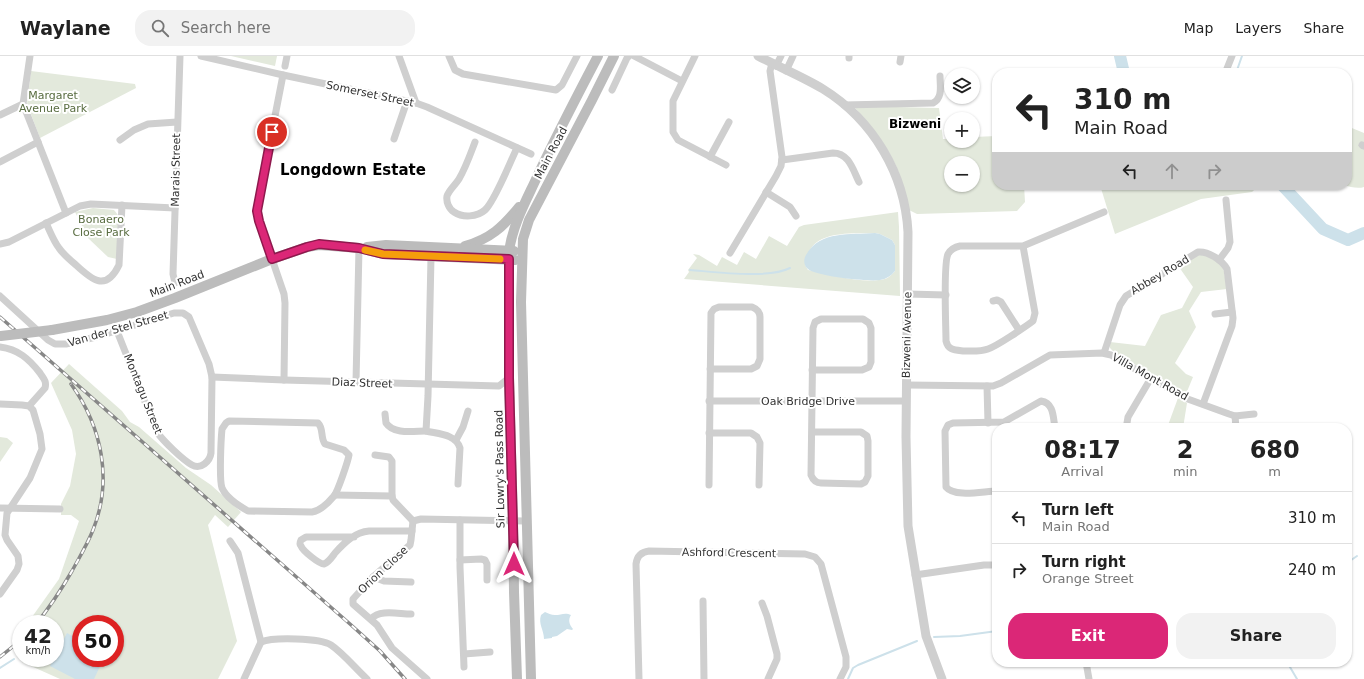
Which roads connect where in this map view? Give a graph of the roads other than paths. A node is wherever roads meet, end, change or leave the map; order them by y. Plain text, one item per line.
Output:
1 (30, 56) edge
2 (180, 56) edge
3 (202, 56) edge
4 (287, 56) edge
5 (399, 56) edge
6 (450, 56) edge
7 (577, 56) edge
8 (598, 56) edge
9 (614, 56) edge
10 (629, 56) edge
11 (634, 56) edge
12 (695, 56) edge
13 (758, 56) edge
14 (781, 56) edge
15 (793, 56) edge
16 (1232, 56) edge
17 (774, 64) junction
18 (285, 66) dead end
19 (1227, 68) edge
20 (786, 71) junction
21 (283, 75) junction
22 (940, 76) dead end
23 (682, 81) junction
24 (612, 90) dead end
25 (407, 102) junction
26 (416, 103) junction
27 (23, 104) junction
28 (844, 105) junction
29 (0, 115) edge
30 (177, 122) junction
31 (729, 122) dead end
32 (394, 139) dead end
33 (120, 140) dead end
34 (38, 142) junction
35 (475, 142) dead end
36 (517, 148) junction
37 (531, 154) dead end
38 (710, 157) junction
39 (782, 160) junction
40 (0, 162) edge
41 (726, 165) dead end
42 (859, 182) dead end
43 (766, 192) junction
44 (528, 196) junction
45 (1226, 200) dead end
46 (122, 205) junction
47 (175, 208) junction
48 (1104, 212) dead end
49 (66, 213) junction
50 (796, 216) dead end
51 (46, 223) junction
52 (0, 244) edge
53 (1023, 246) junction
54 (359, 248) junction
55 (456, 249) junction
56 (730, 253) dead end
57 (509, 255) junction
58 (522, 256) junction
59 (431, 257) junction
60 (272, 259) junction
61 (1219, 260) junction
62 (175, 283) dead end
63 (908, 294) junction
64 (946, 295) junction
65 (0, 296) edge
66 (993, 301) dead end
67 (1232, 312) junction
68 (1215, 314) dead end
69 (1019, 330) junction
70 (117, 331) junction
71 (1, 336) edge
72 (0, 347) edge
73 (1104, 353) junction
74 (710, 369) junction
75 (812, 370) junction
76 (212, 377) junction
77 (509, 378) junction
78 (1151, 378) junction
79 (284, 380) junction
80 (356, 382) junction
81 (428, 384) junction
82 (907, 385) junction
83 (987, 386) junction
84 (709, 401) junction
85 (812, 401) junction
86 (906, 401) junction
87 (0, 404) edge
88 (1203, 404) junction
89 (29, 406) junction
90 (468, 411) dead end
91 (385, 414) dead end
92 (1254, 414) dead end
93 (1235, 416) junction
94 (988, 423) junction
95 (992, 423) edge
96 (1000, 423) edge
97 (1054, 423) edge
98 (1127, 423) edge
99 (1236, 423) edge
100 (426, 431) junction
101 (812, 432) junction
102 (709, 433) junction
103 (456, 440) junction
104 (375, 455) dead end
105 (458, 484) dead end
106 (708, 485) dead end
107 (759, 485) dead end
108 (992, 491) edge
109 (335, 495) junction
110 (392, 496) junction
111 (0, 508) edge
112 (10, 508) junction
113 (60, 509) dead end
114 (413, 520) junction
115 (460, 520) junction
116 (513, 521) junction
117 (527, 521) junction
118 (412, 531) junction
119 (354, 537) junction
120 (230, 541) dead end
121 (460, 560) junction
122 (992, 565) edge
123 (915, 575) junction
124 (373, 577) junction
125 (487, 580) dead end
126 (411, 582) dead end
127 (0, 594) edge
128 (703, 601) dead end
129 (762, 603) dead end
130 (411, 614) dead end
131 (371, 619) junction
132 (261, 642) junction
133 (490, 652) dead end
134 (464, 654) junction
135 (464, 667) dead end
136 (1087, 667) edge
137 (244, 679) edge
138 (367, 679) edge
139 (426, 679) edge
140 (517, 679) edge
141 (531, 679) edge
142 (639, 679) edge
143 (704, 679) edge
144 (768, 679) edge
145 (840, 679) edge
146 (942, 679) edge
147 (1089, 679) edge

1 - 27 street
2 - 30 street, Marais Street
3 - 21 street, Somerset Street
4 - 18 street
5 - 26 street
6 - 7 street
8 - 44 main road, Main Road
9 - 58 main road, Main Road
10 - 24 street
11 - 23 street
12 - 23 street
13 - 17 street, Bizweni Avenue
14 - 17 street
15 - 20 street
16 - 19 street
17 - 20 street, Bizweni Avenue
17 - 39 street
20 - 28 street, Bizweni Avenue
21 - 25 street, Somerset Street
21 - 60 street
22 - 28 street
23 - 38 street
25 - 26 street, Somerset Street
25 - 32 street
26 - 36 street, Somerset Street
27 - 29 street
27 - 34 street
28 - 63 street, Bizweni Avenue
30 - 33 street
30 - 47 street, Marais Street
31 - 38 street
34 - 40 street
34 - 49 street
35 - 36 street
36 - 37 street, Somerset Street
38 - 41 street
39 - 42 street
39 - 43 street
43 - 50 street
43 - 56 street
44 - 55 main road
44 - 57 main road, Main Road
45 - 61 street
46 - 47 street
46 - 49 street
46 - 51 street
47 - 62 street, Marais Street
48 - 53 street
49 - 51 street
51 - 52 street
53 - 64 street
53 - 69 street
54 - 55 main road, Main Road
54 - 59 main road, Main Road
54 - 60 main road, Main Road
54 - 80 street
55 - 57 main road, Main Road
57 - 58 main road, Main Road
57 - 59 main road, Main Road
57 - 77 main road, Sir Lowry's Pass Road
58 - 117 main road
59 - 81 street
60 - 71 main road, Main Road, bridge
60 - 79 street
61 - 67 street
61 - 73 street, Abbey Road
63 - 64 street
63 - 82 street, Bizweni Avenue
64 - 69 street
65 - 70 street, Van der Stel Street
66 - 69 street
67 - 68 street
67 - 88 street
70 - 76 street, Van der Stel Street
70 - 76 street, Montagu Street
72 - 89 street
73 - 78 street, Villa Mont Road
73 - 83 street, Villa Mont Road
74 - 74 street
74 - 84 street
75 - 75 street
75 - 85 street
76 - 79 street, Diaz Street
77 - 81 street, Diaz Street
77 - 116 main road, Sir Lowry's Pass Road
78 - 88 street, Villa Mont Road
78 - 98 street
79 - 80 street, Diaz Street
80 - 81 street, Diaz Street
81 - 100 street
82 - 83 street, Villa Mont Road
82 - 86 street, Bizweni Avenue
83 - 94 street
84 - 85 street, Oak Bridge Drive
84 - 102 street
85 - 86 street, Oak Bridge Drive
85 - 101 street
86 - 123 street, Bizweni Avenue
87 - 89 street
88 - 93 street, Villa Mont Road
89 - 112 street
90 - 103 street
91 - 100 street
92 - 93 street, Villa Mont Road
93 - 99 street
94 - 95 street
94 - 108 street
96 - 97 street
100 - 103 street
101 - 101 street
102 - 106 street
102 - 107 street
103 - 105 street
104 - 110 street
109 - 109 street
109 - 110 street
110 - 114 street
111 - 112 street
112 - 113 street
112 - 127 street
114 - 115 street
114 - 118 street, Orion Close
115 - 116 street
115 - 121 street
116 - 117 street
116 - 140 main road, Sir Lowry's Pass Road
117 - 141 main road
118 - 119 street
118 - 124 street, Orion Close
119 - 119 street
120 - 132 street
121 - 125 street
121 - 134 street
122 - 123 street
123 - 146 street, Bizweni Avenue
124 - 126 street
124 - 131 street, Orion Close
128 - 143 street
129 - 144 street
130 - 131 street
131 - 139 street, Orion Close
132 - 137 street
132 - 138 street
133 - 134 street
134 - 135 street
136 - 147 street
142 - 145 street, Ashford Crescent

